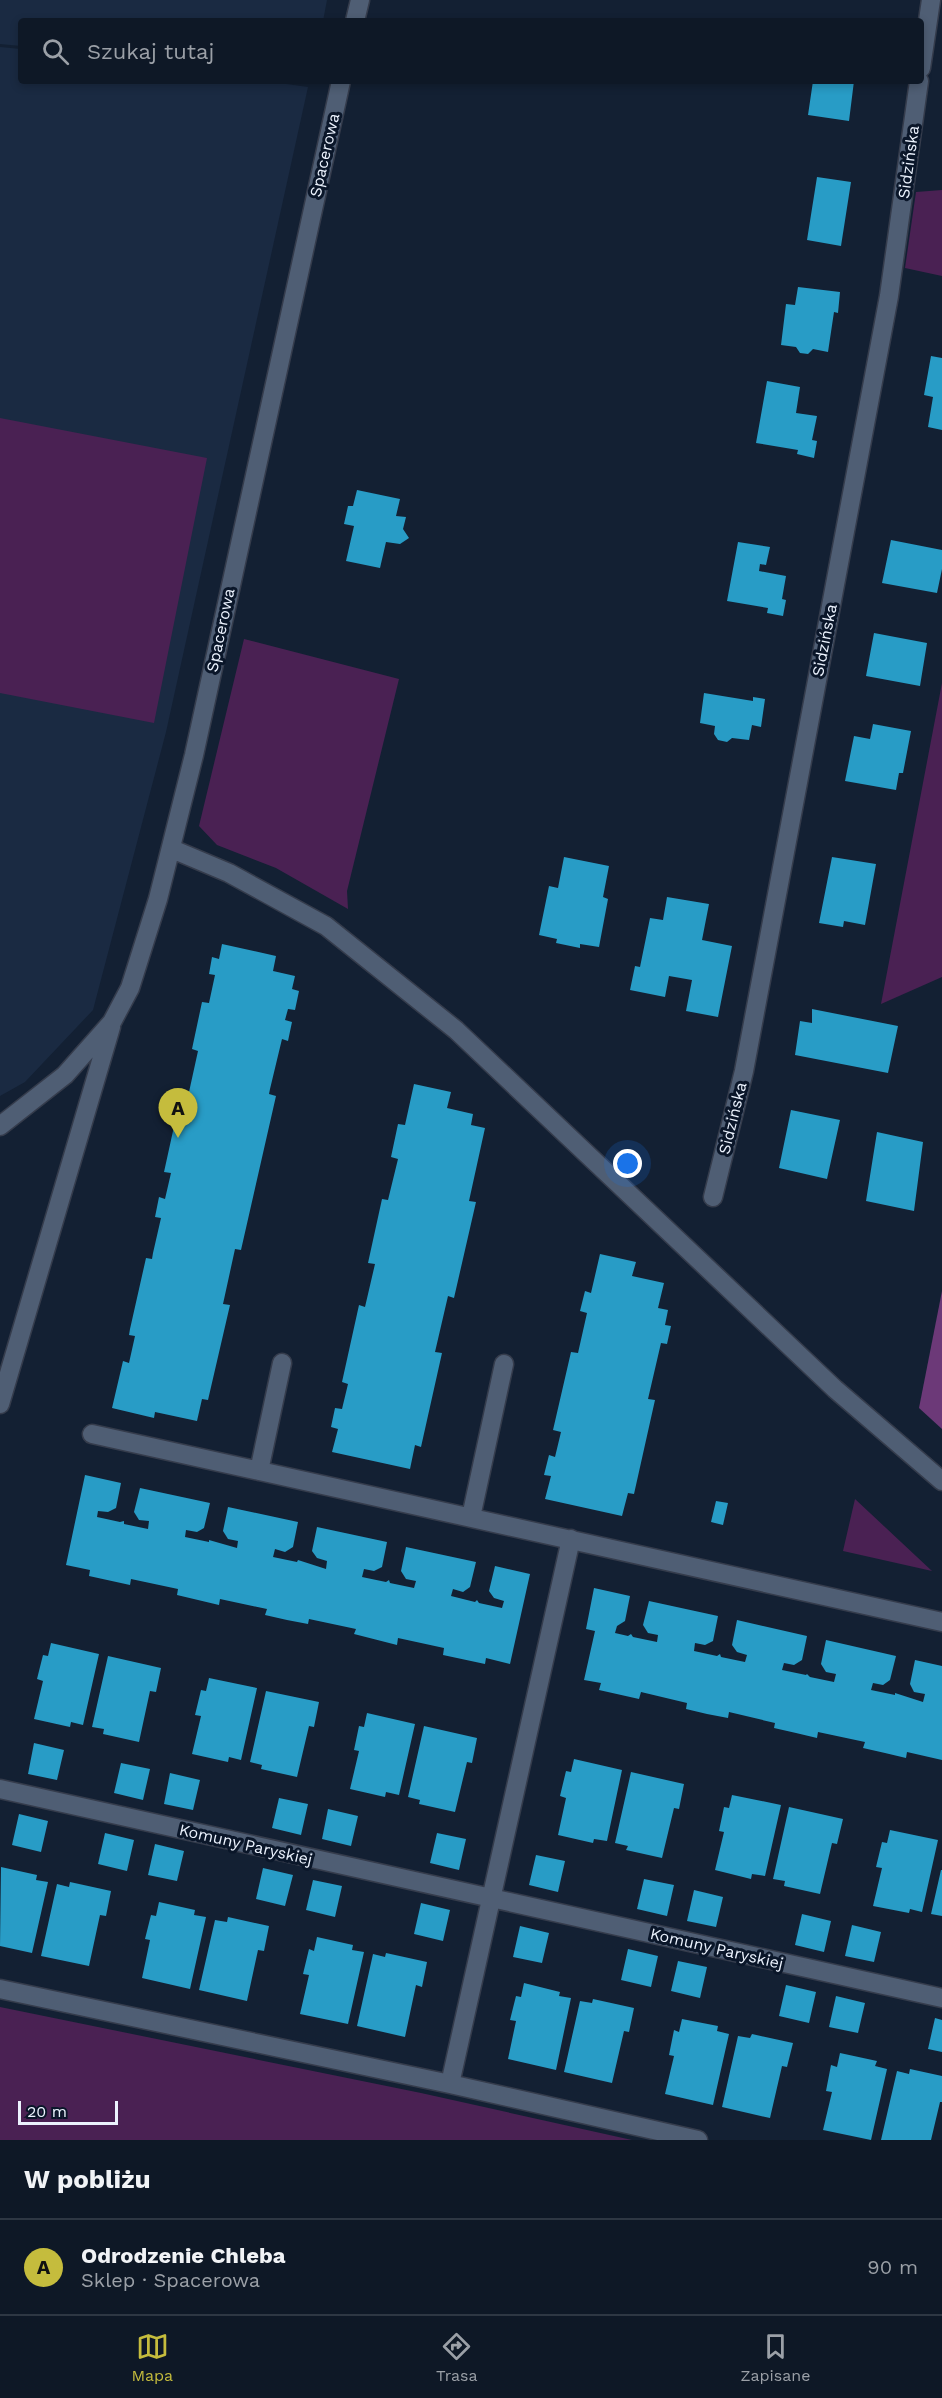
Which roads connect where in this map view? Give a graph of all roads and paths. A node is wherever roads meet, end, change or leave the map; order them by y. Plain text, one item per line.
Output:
1 (360, 0) edge
2 (931, 0) edge
3 (356, 18) edge
4 (924, 48) edge
5 (340, 84) edge
6 (919, 84) edge
7 (172, 849) junction
8 (112, 1022) junction
9 (0, 1126) edge
10 (714, 1197) dead end
11 (282, 1363) dead end
12 (504, 1364) dead end
13 (0, 1404) edge
14 (92, 1434) dead end
15 (259, 1471) junction
16 (942, 1481) edge
17 (471, 1517) junction
18 (571, 1539) junction
19 (942, 1622) edge
20 (0, 1789) edge
21 (491, 1898) junction
22 (0, 1989) edge
23 (942, 1998) edge
24 (450, 2084) junction
25 (698, 2140) edge

1 - 3 street
2 - 4 street
5 - 7 street, Spacerowa
6 - 10 street, Sidzińska
7 - 8 street, Spacerowa
7 - 16 street
8 - 9 street, Spacerowa
8 - 13 street
11 - 15 street
12 - 17 street
14 - 15 street
15 - 17 street
17 - 18 street
18 - 19 street
18 - 21 street
20 - 21 street, Komuny Paryskiej
21 - 23 street, Komuny Paryskiej
21 - 24 street
22 - 24 street
24 - 25 street

